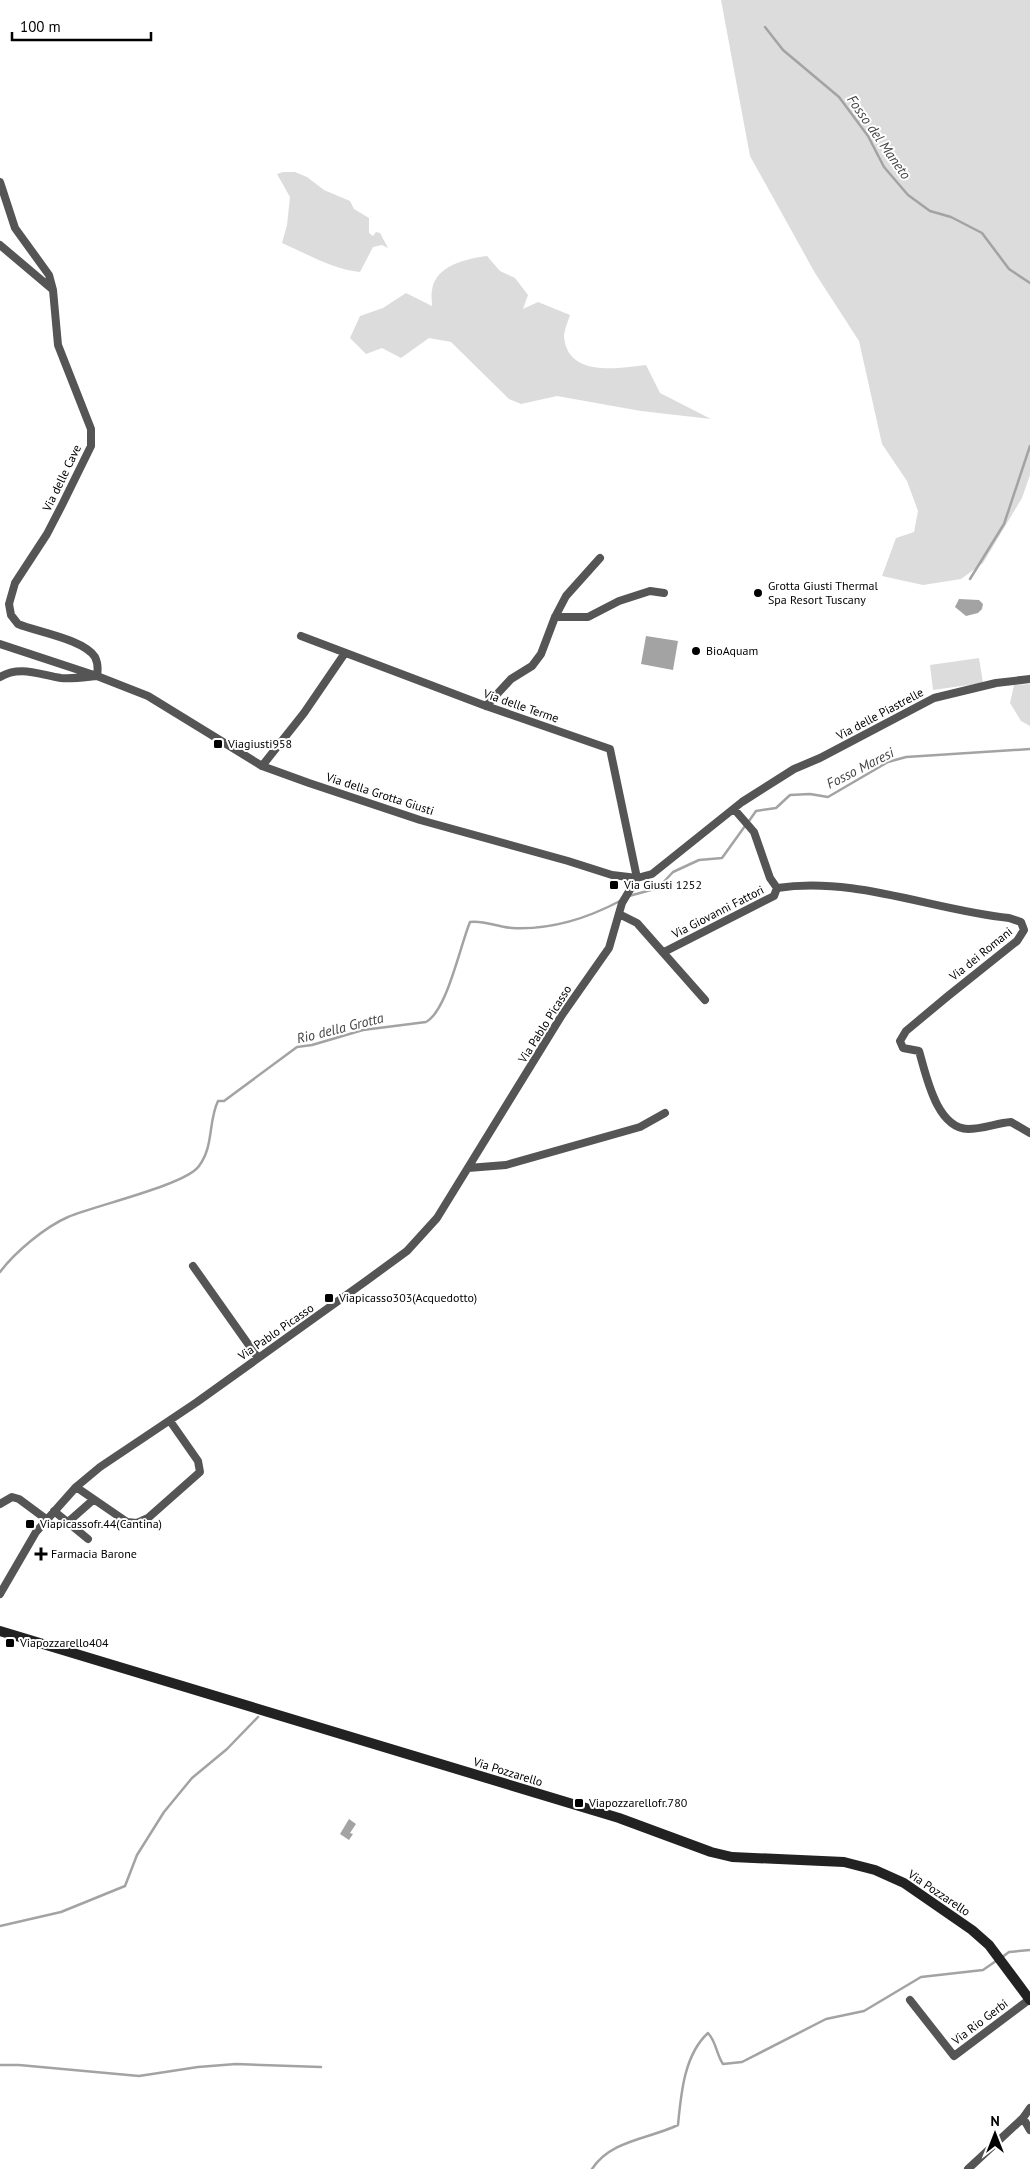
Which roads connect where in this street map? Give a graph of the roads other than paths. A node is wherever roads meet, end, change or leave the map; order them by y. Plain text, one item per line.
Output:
1 (0, 182) edge
2 (0, 245) edge
3 (53, 290) junction
4 (600, 558) dead end
5 (664, 593) dead end
6 (555, 617) junction
7 (301, 636) dead end
8 (0, 644) edge
9 (345, 654) junction
10 (97, 676) junction
11 (0, 677) edge
12 (1030, 679) edge
13 (486, 706) junction
14 (262, 766) junction
15 (750, 796) joint
16 (734, 808) junction
17 (637, 878) junction
18 (777, 888) junction
19 (619, 914) junction
20 (664, 952) junction
21 (705, 1000) dead end
22 (665, 1113) dead end
23 (1030, 1133) edge
24 (468, 1168) junction
25 (193, 1266) dead end
26 (258, 1358) junction
27 (170, 1421) junction
28 (76, 1487) junction
29 (93, 1500) junction
30 (0, 1504) edge
31 (54, 1511) junction
32 (46, 1519) junction
33 (68, 1522) junction
34 (88, 1539) dead end
35 (0, 1594) edge
36 (0, 1631) edge
37 (910, 2000) dead end
38 (1030, 2000) edge
39 (1030, 2108) edge
40 (1023, 2118) junction
41 (1030, 2130) edge
42 (968, 2169) edge

1 - 3 street, Via delle Cave
2 - 3 street
3 - 10 street, Via delle Cave
4 - 6 street
5 - 6 street
6 - 13 street
7 - 9 street, Via delle Terme
8 - 10 street, Via della Grotta Giusti
9 - 13 street, Via delle Terme
9 - 14 street
10 - 11 street
10 - 14 street, Via della Grotta Giusti
12 - 15 street, Via delle Piastrelle
13 - 17 street, Via delle Terme
14 - 17 street, Via della Grotta Giusti
15 - 16 street, Via della Grotta Giusti
16 - 17 street, Via della Grotta Giusti
16 - 18 street
17 - 19 street, Via Pablo Picasso
18 - 20 street, Via Giovanni Fattori
18 - 23 street, Via dei Romani
19 - 20 street, Via Giovanni Fattori
19 - 24 street, Via Pablo Picasso
20 - 21 street, Via Giovanni Fattori
22 - 24 street
24 - 26 street, Via Pablo Picasso
25 - 26 street
26 - 27 street, Via Pablo Picasso
27 - 28 street, Via Pablo Picasso
27 - 29 street
28 - 29 street
28 - 31 street, Via Pablo Picasso
29 - 33 street
30 - 32 street
31 - 32 street, Via Pablo Picasso
31 - 33 street
32 - 35 street, Via Pablo Picasso
33 - 34 street
36 - 38 street, Via Pozzarello
37 - 38 street, Via Rio Gerbi
39 - 40 street
40 - 41 street
40 - 42 street

